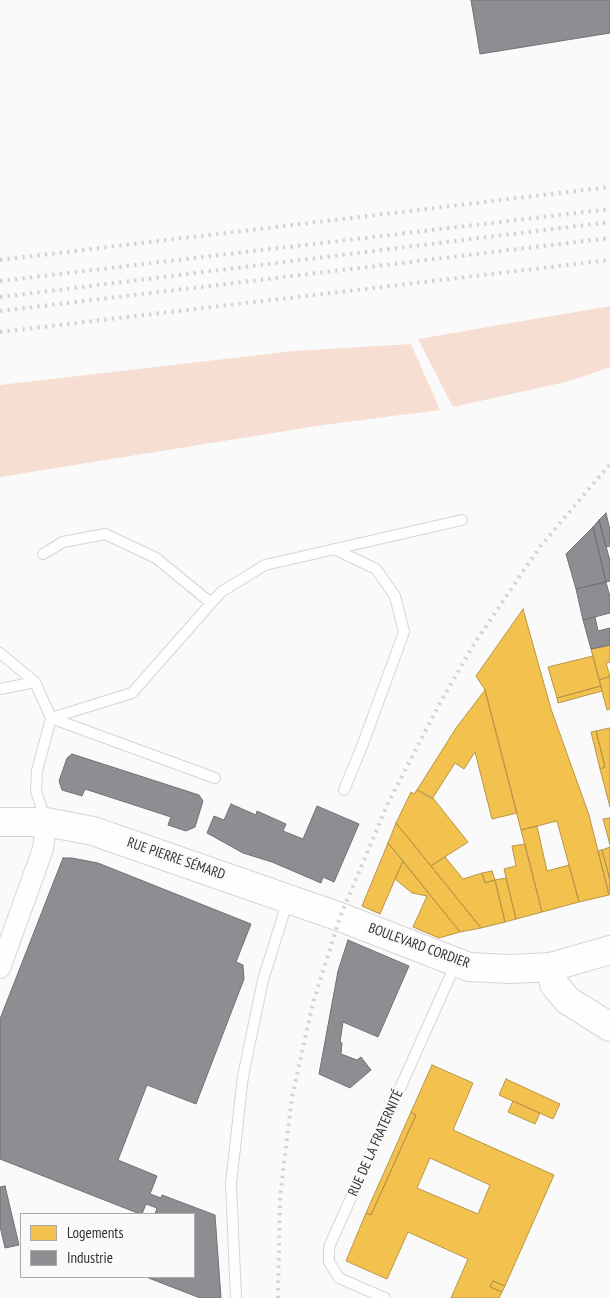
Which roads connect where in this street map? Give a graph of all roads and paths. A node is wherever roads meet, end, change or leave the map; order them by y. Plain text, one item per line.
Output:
1 (462, 520) dead end
2 (334, 550) junction
3 (44, 554) dead end
4 (211, 603) junction
5 (0, 653) edge
6 (35, 682) junction
7 (0, 690) edge
8 (51, 718) junction
9 (215, 778) dead end
10 (344, 790) dead end
11 (0, 822) edge
12 (46, 822) junction
13 (288, 899) junction
14 (347, 920) joint
15 (610, 950) edge
16 (457, 962) junction
17 (551, 967) junction
18 (0, 968) edge
19 (610, 1027) edge
20 (236, 1298) edge
21 (384, 1298) edge

1 - 2 lane
2 - 4 lane
2 - 10 lane
3 - 4 lane
4 - 8 lane
5 - 6 lane
6 - 7 lane
6 - 8 lane
8 - 9 lane
8 - 12 lane
11 - 12 main road, RUE PIERRE SÉMARD
12 - 13 main road, RUE PIERRE SÉMARD
12 - 18 street
13 - 14 main road, RUE PIERRE SÉMARD
13 - 20 lane
14 - 16 main road, BOULEVARD CORDIER
15 - 17 main road, BOULEVARD CORDIER
16 - 17 main road, BOULEVARD CORDIER
16 - 21 lane, RUE DE LA FRATERNITÉ
17 - 19 main road

